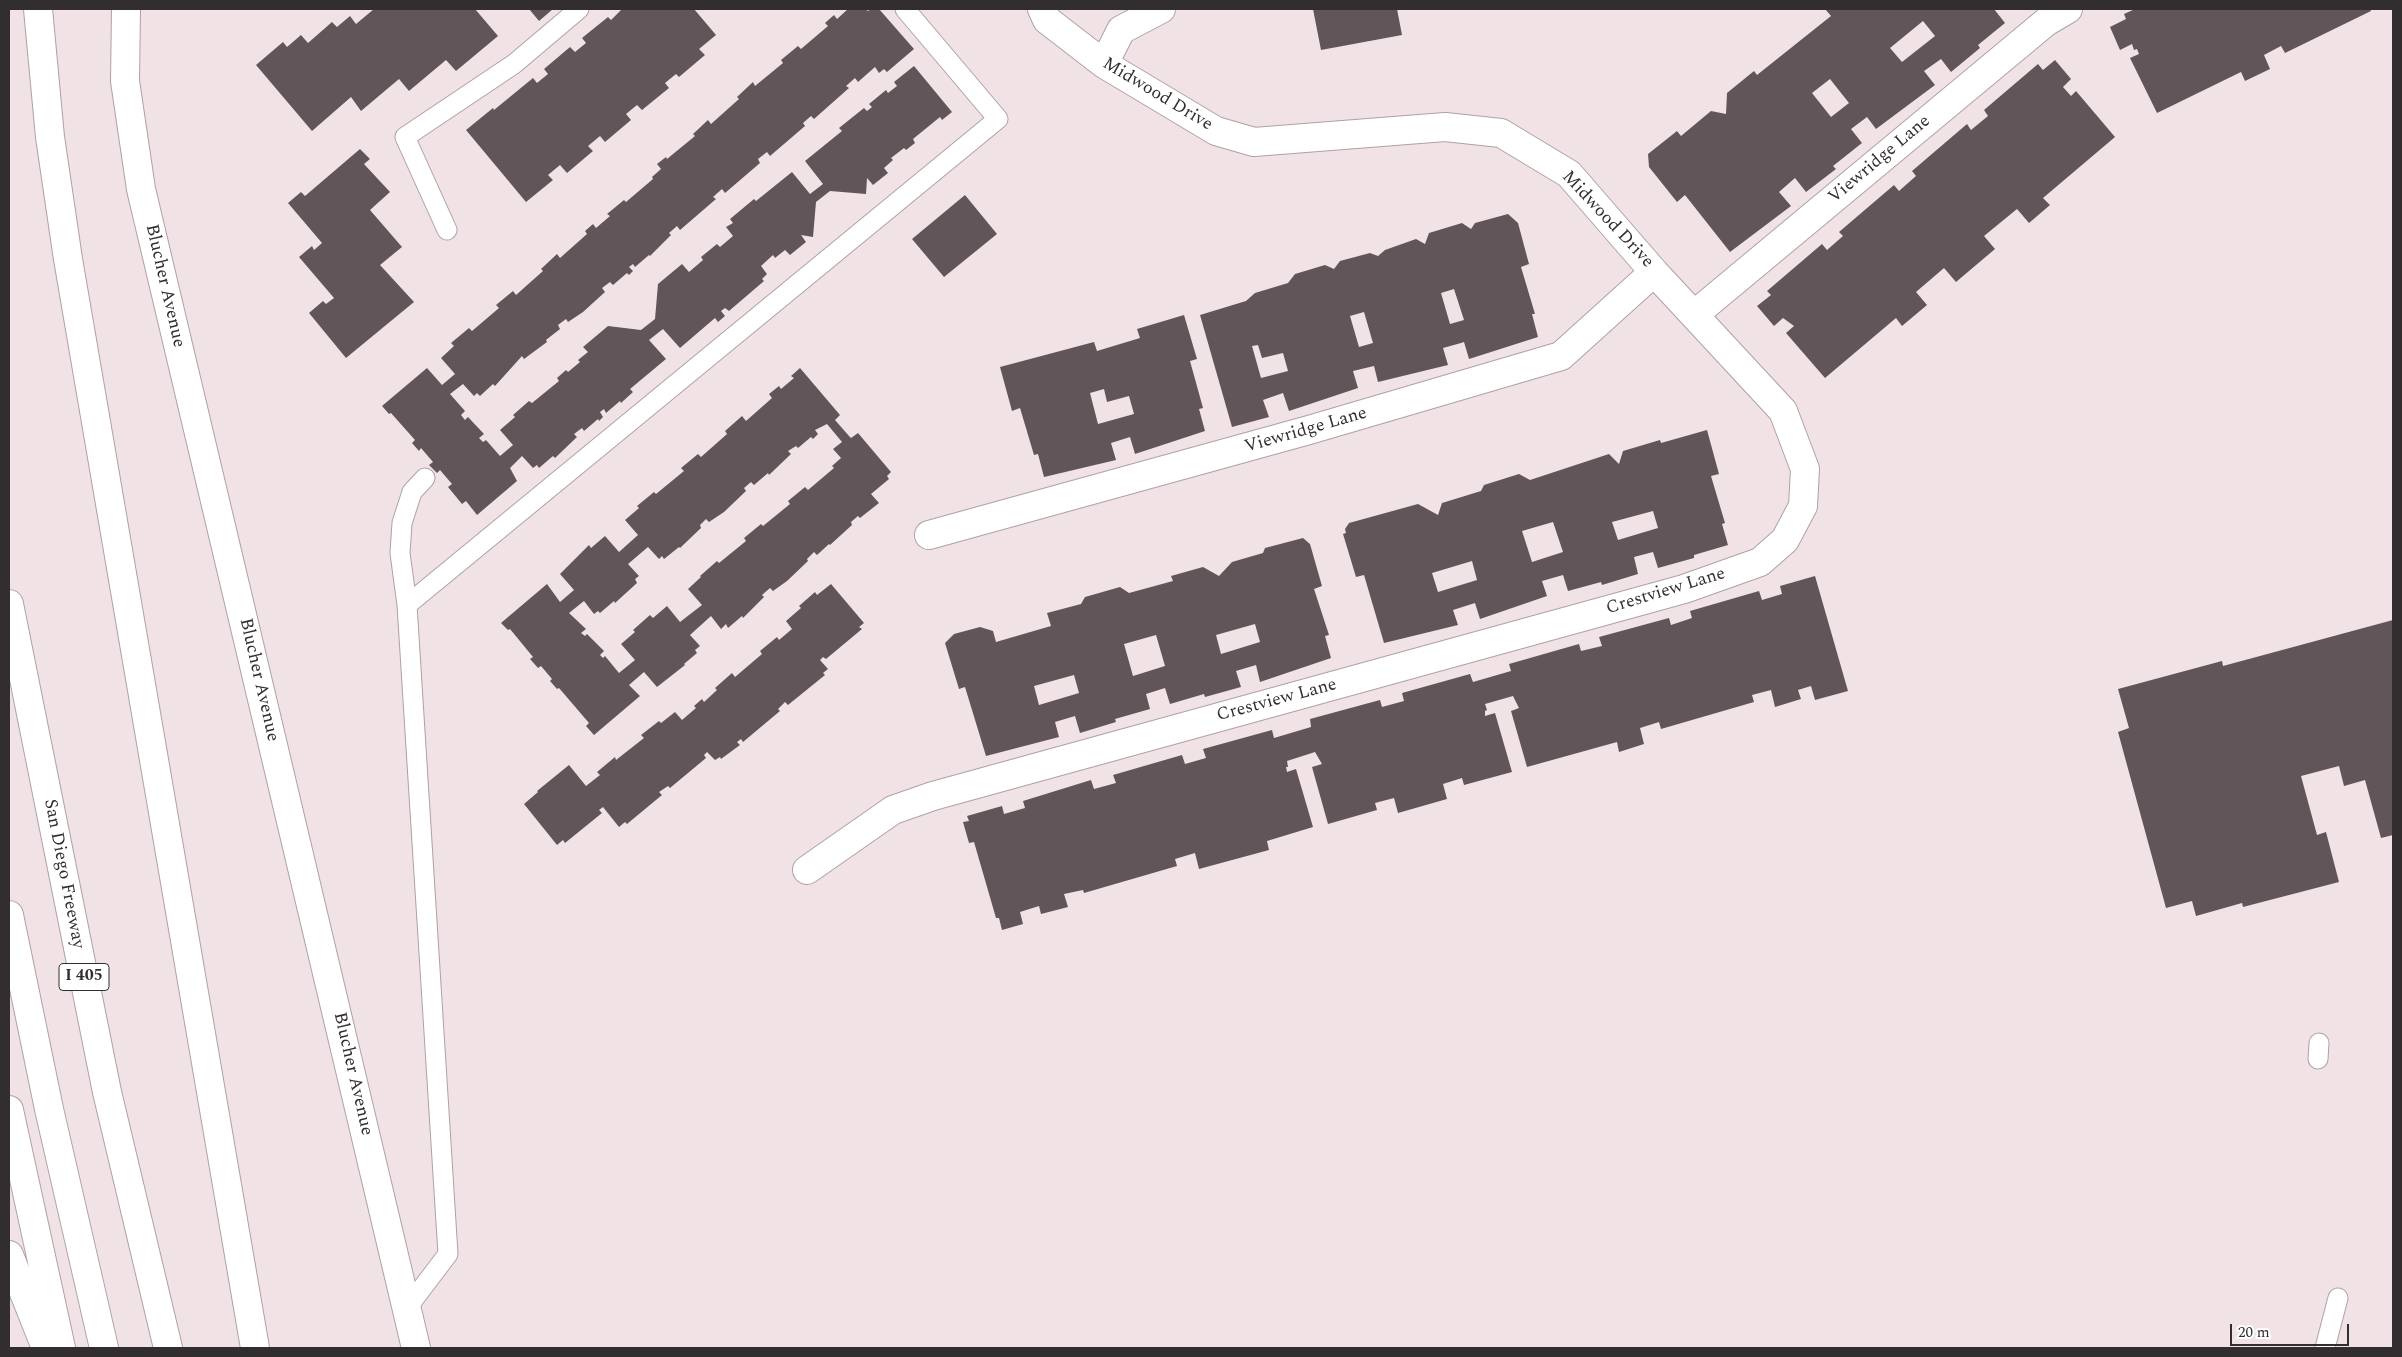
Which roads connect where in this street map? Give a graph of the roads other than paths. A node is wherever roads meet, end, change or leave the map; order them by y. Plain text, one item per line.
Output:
1 (38, 9) edge
2 (126, 9) edge
3 (579, 9) edge
4 (905, 9) edge
5 (1042, 9) edge
6 (1161, 9) edge
7 (2068, 9) edge
8 (1104, 64) junction
9 (447, 230) dead end
10 (1654, 272) junction
11 (1695, 314) junction
12 (425, 478) dead end
13 (929, 536) dead end
14 (1760, 562) joint
15 (9, 604) edge
16 (407, 605) junction
17 (807, 870) dead end
18 (9, 915) edge
19 (9, 1110) edge
20 (9, 1255) edge
21 (2338, 1298) dead end
22 (408, 1308) junction
23 (46, 1348) edge
24 (61, 1348) edge
25 (104, 1348) edge
26 (168, 1348) edge
27 (255, 1348) edge
28 (416, 1348) edge
29 (2326, 1348) edge

1 - 27 main road
2 - 22 main road, Blucher Avenue
3 - 9 lane
4 - 16 lane
5 - 8 main road, Midwood Drive
6 - 8 main road
7 - 11 main road, Viewridge Lane
8 - 10 main road, Midwood Drive
10 - 11 main road, Midwood Drive
10 - 13 main road, Viewridge Lane
11 - 14 main road, Midwood Drive
12 - 16 lane
14 - 17 main road, Crestview Lane
15 - 26 main road, San Diego Freeway / I 405
16 - 22 lane
18 - 25 main road
19 - 24 main road
20 - 23 main road
21 - 29 lane
22 - 28 main road, Blucher Avenue

